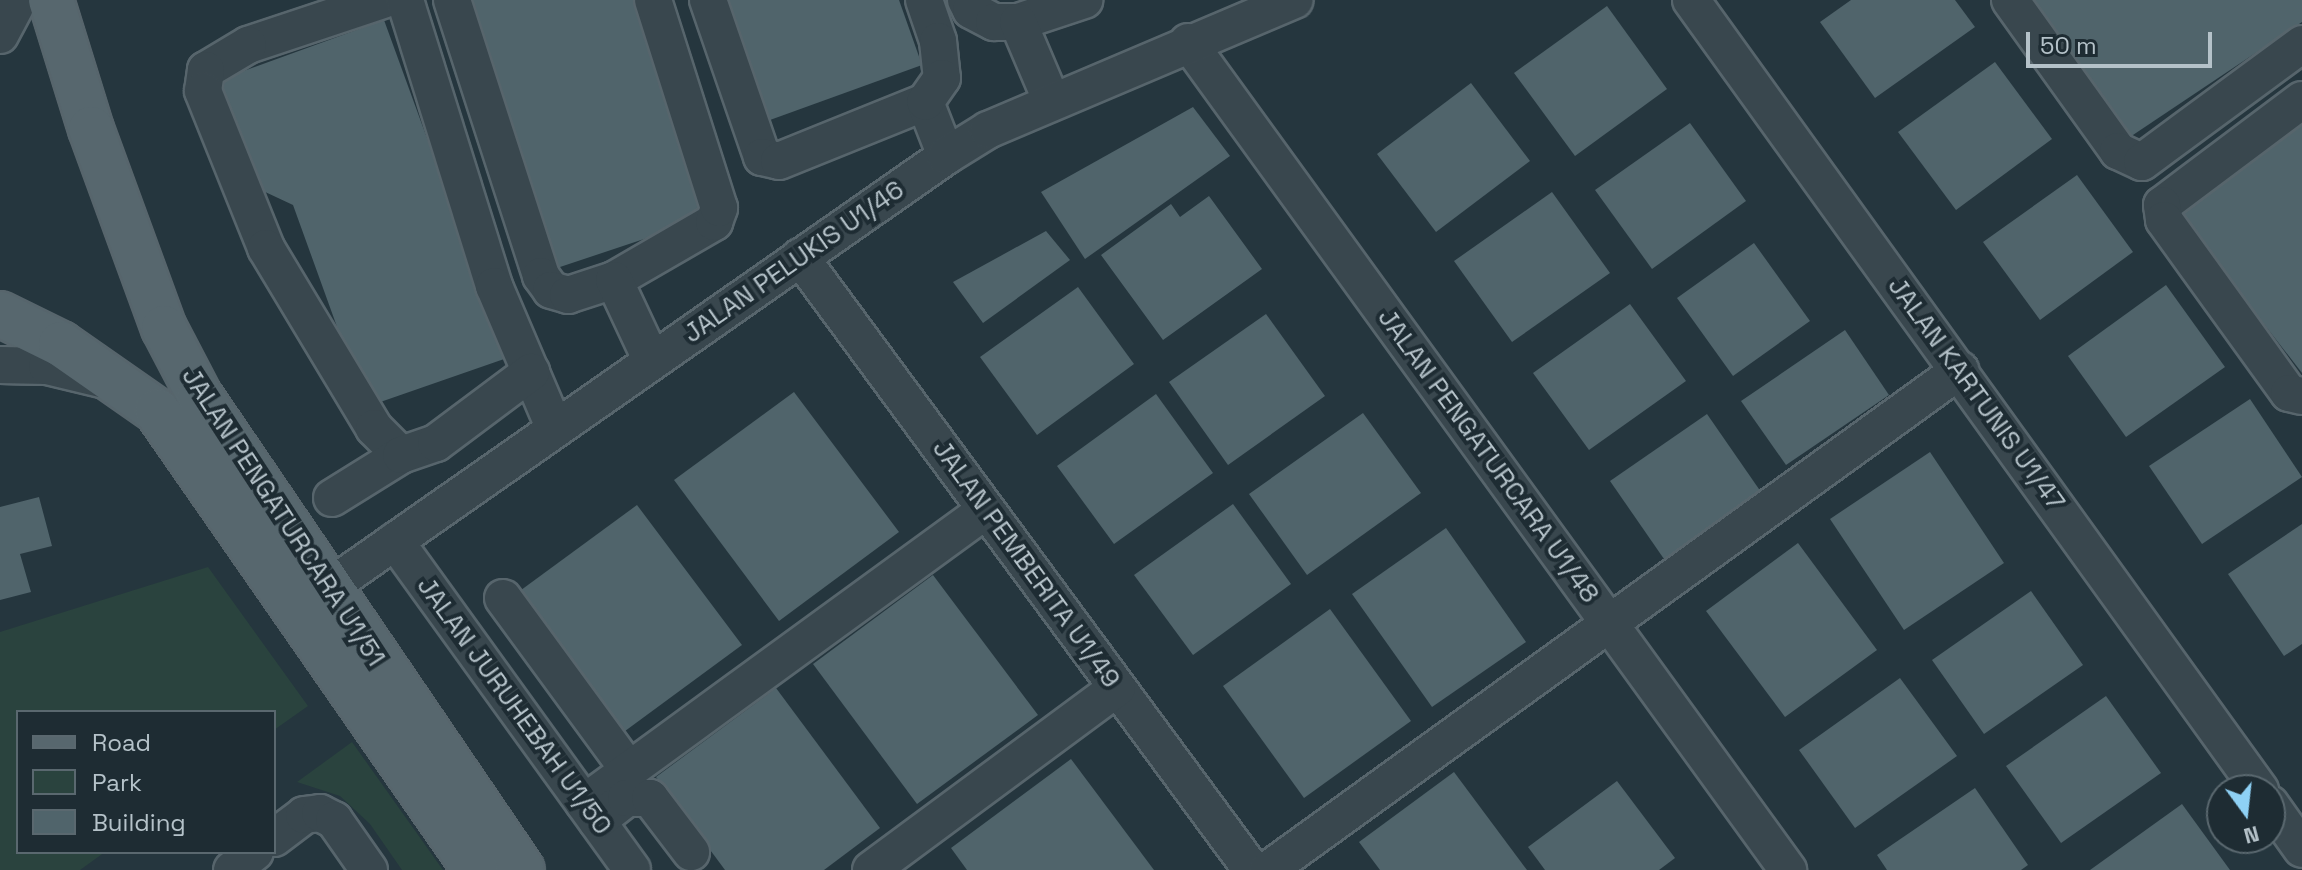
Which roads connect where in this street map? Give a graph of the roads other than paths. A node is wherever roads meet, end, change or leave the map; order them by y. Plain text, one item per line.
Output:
1 (383, 0) edge
2 (405, 0) edge
3 (452, 0) edge
4 (653, 0) edge
5 (708, 0) edge
6 (924, 0) edge
7 (966, 0) edge
8 (1084, 0) edge
9 (1295, 0) edge
10 (1691, 0) edge
11 (2010, 0) edge
12 (22, 14) edge
13 (1018, 22) junction
14 (1188, 42) junction
15 (2302, 44) edge
16 (2302, 100) edge
17 (925, 102) junction
18 (1052, 102) junction
19 (946, 156) junction
20 (800, 257) junction
21 (614, 280) junction
22 (0, 314) edge
23 (652, 361) junction
24 (0, 365) edge
25 (1960, 370) junction
26 (531, 372) junction
27 (122, 384) junction
28 (2302, 396) edge
29 (555, 429) junction
30 (401, 455) junction
31 (332, 498) dead end
32 (986, 510) junction
33 (395, 541) junction
34 (328, 588) junction
35 (503, 598) dead end
36 (1609, 623) junction
37 (1117, 688) junction
38 (628, 769) junction
39 (2249, 774) edge
40 (590, 812) junction
41 (2286, 826) edge
42 (276, 836) edge
43 (2302, 849) edge
44 (691, 852) dead end
45 (252, 854) edge
46 (232, 870) edge
47 (369, 870) edge
48 (476, 870) edge
49 (522, 870) edge
50 (632, 870) edge
51 (871, 870) edge
52 (1252, 870) edge
53 (1268, 870) edge
54 (1788, 870) edge

1 - 30 street
2 - 26 street
3 - 21 street
4 - 21 street
5 - 17 street
6 - 17 street
7 - 13 street
8 - 13 street
9 - 14 street, JALAN PELUKIS U1/46
10 - 25 street, JALAN KARTUNIS U1/47
11 - 15 street
12 - 34 main road, JALAN PENGATURCARA U1/51
13 - 18 street
14 - 18 street, JALAN PELUKIS U1/46
14 - 36 street, JALAN PENGATURCARA U1/48
16 - 28 street
17 - 19 street
18 - 19 street, JALAN PELUKIS U1/46
19 - 20 street, JALAN PELUKIS U1/46
20 - 23 street, JALAN PELUKIS U1/46
20 - 32 street, JALAN PEMBERITA U1/49
21 - 23 street
22 - 27 main road, JALAN PENGATURCARA U1/51
23 - 29 street, JALAN PELUKIS U1/46
24 - 27 street
25 - 36 street
25 - 39 street, JALAN KARTUNIS U1/47
26 - 29 street
26 - 30 street
27 - 48 main road, JALAN PENGATURCARA U1/51
29 - 33 street, JALAN PELUKIS U1/46
30 - 31 street
32 - 37 street, JALAN PEMBERITA U1/49
32 - 38 street
33 - 34 street, JALAN PELUKIS U1/46
33 - 40 street, JALAN JURUHEBAH U1/50
34 - 49 main road, JALAN PENGATURCARA U1/51
35 - 38 street
36 - 53 street
36 - 54 street, JALAN PENGATURCARA U1/48
37 - 51 street
37 - 52 street, JALAN PEMBERITA U1/49
38 - 40 street
40 - 44 street
40 - 50 street, JALAN JURUHEBAH U1/50
41 - 43 street
42 - 47 street
45 - 46 street

